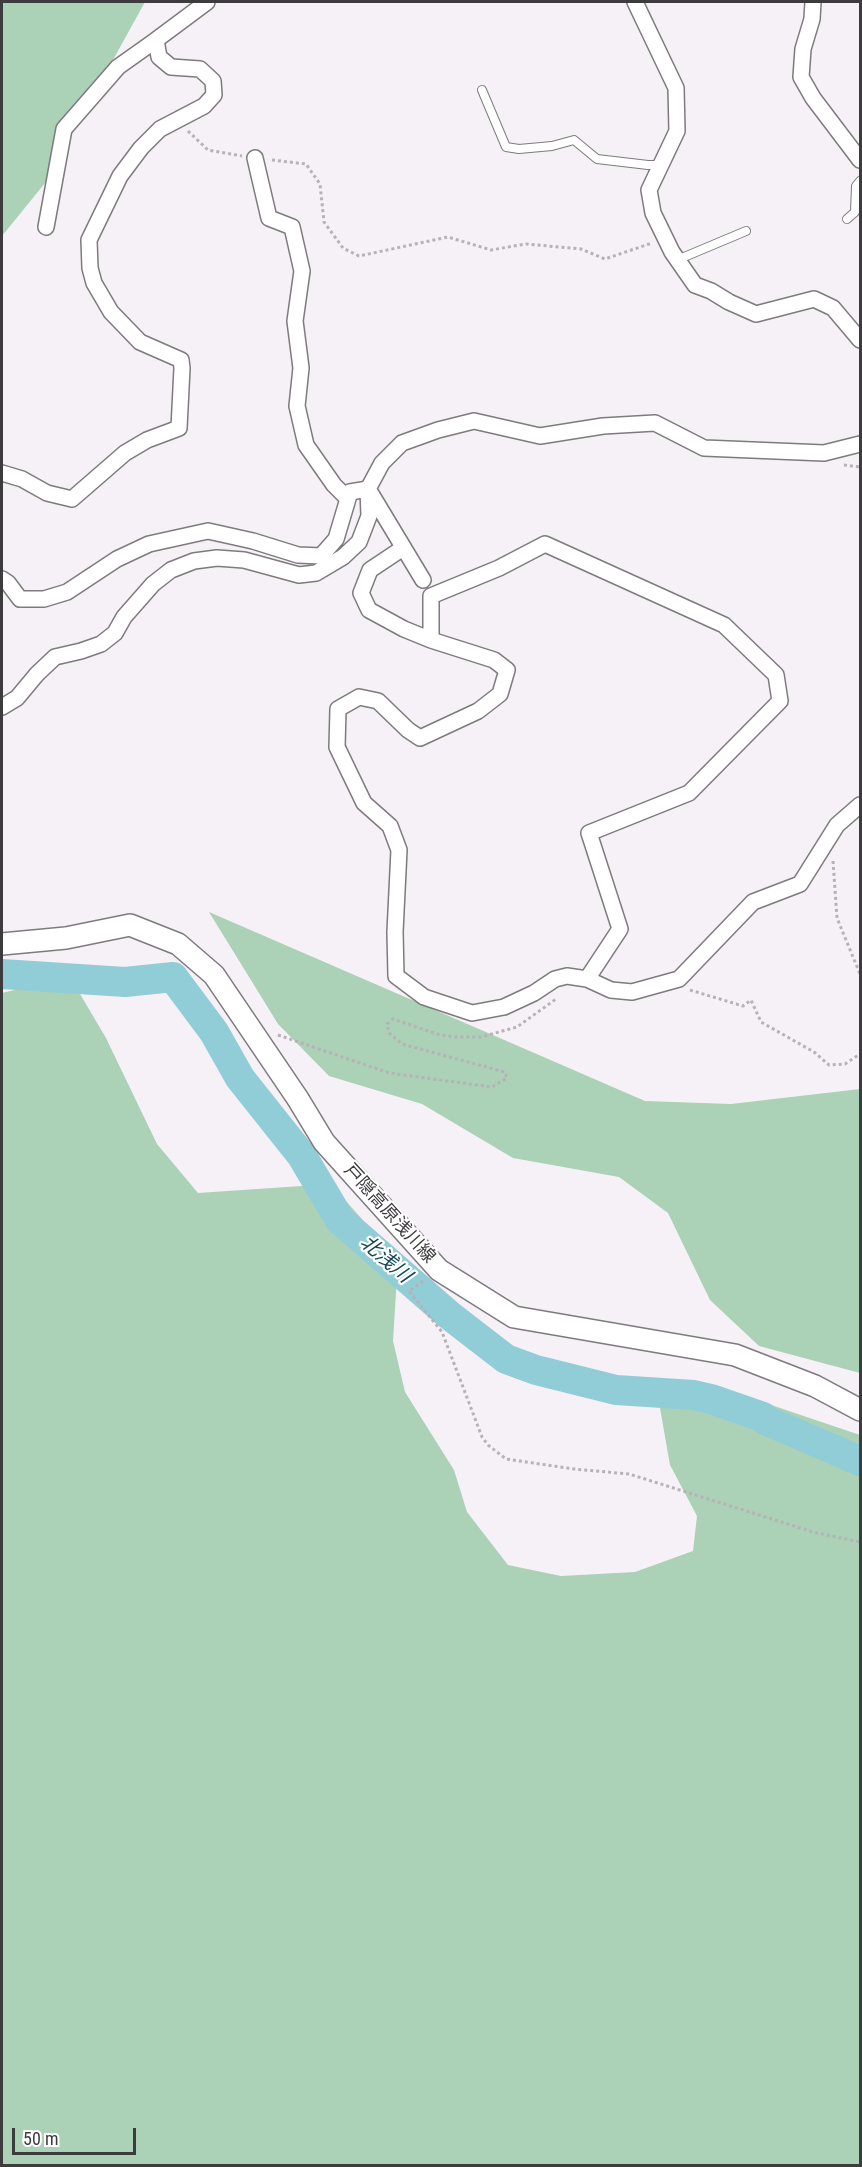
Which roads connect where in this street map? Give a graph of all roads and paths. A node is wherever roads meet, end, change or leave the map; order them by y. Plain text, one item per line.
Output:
1 (207, 2) edge
2 (635, 2) edge
3 (813, 2) edge
4 (156, 40) junction
5 (482, 90) dead end
6 (176, 119) junction
7 (255, 158) junction
8 (861, 160) edge
9 (661, 165) junction
10 (861, 181) edge
11 (847, 219) dead end
12 (46, 227) dead end
13 (746, 231) dead end
14 (665, 238) junction
15 (678, 260) junction
16 (861, 340) edge
17 (861, 444) edge
18 (2, 472) edge
19 (368, 489) junction
20 (348, 499) junction
21 (403, 548) junction
22 (2, 579) edge
23 (423, 580) dead end
24 (431, 640) junction
25 (2, 707) edge
26 (861, 804) edge
27 (833, 858) dead end
28 (2, 944) edge
29 (861, 974) edge
30 (681, 976) junction
31 (587, 979) junction
32 (564, 993) dead end
33 (258, 1039) junction
34 (861, 1054) edge
35 (439, 1269) junction
36 (861, 1410) edge
37 (861, 1542) edge

1 - 4 street
2 - 9 street
3 - 8 street
4 - 6 street
4 - 12 street
5 - 9 lane
6 - 7 path
6 - 18 street
7 - 14 path
7 - 20 street
9 - 14 street
10 - 11 lane
13 - 15 lane
14 - 15 street
15 - 16 street
17 - 19 street
19 - 20 street
19 - 21 street
19 - 25 street
20 - 22 street
21 - 23 street
21 - 24 street
24 - 31 street
24 - 31 street
26 - 30 street
27 - 29 path
28 - 33 main road, 戸隠高原浅川線
30 - 31 street
30 - 34 path
32 - 33 path
33 - 35 main road, 戸隠高原浅川線
35 - 36 main road, 戸隠高原浅川線
35 - 37 path

